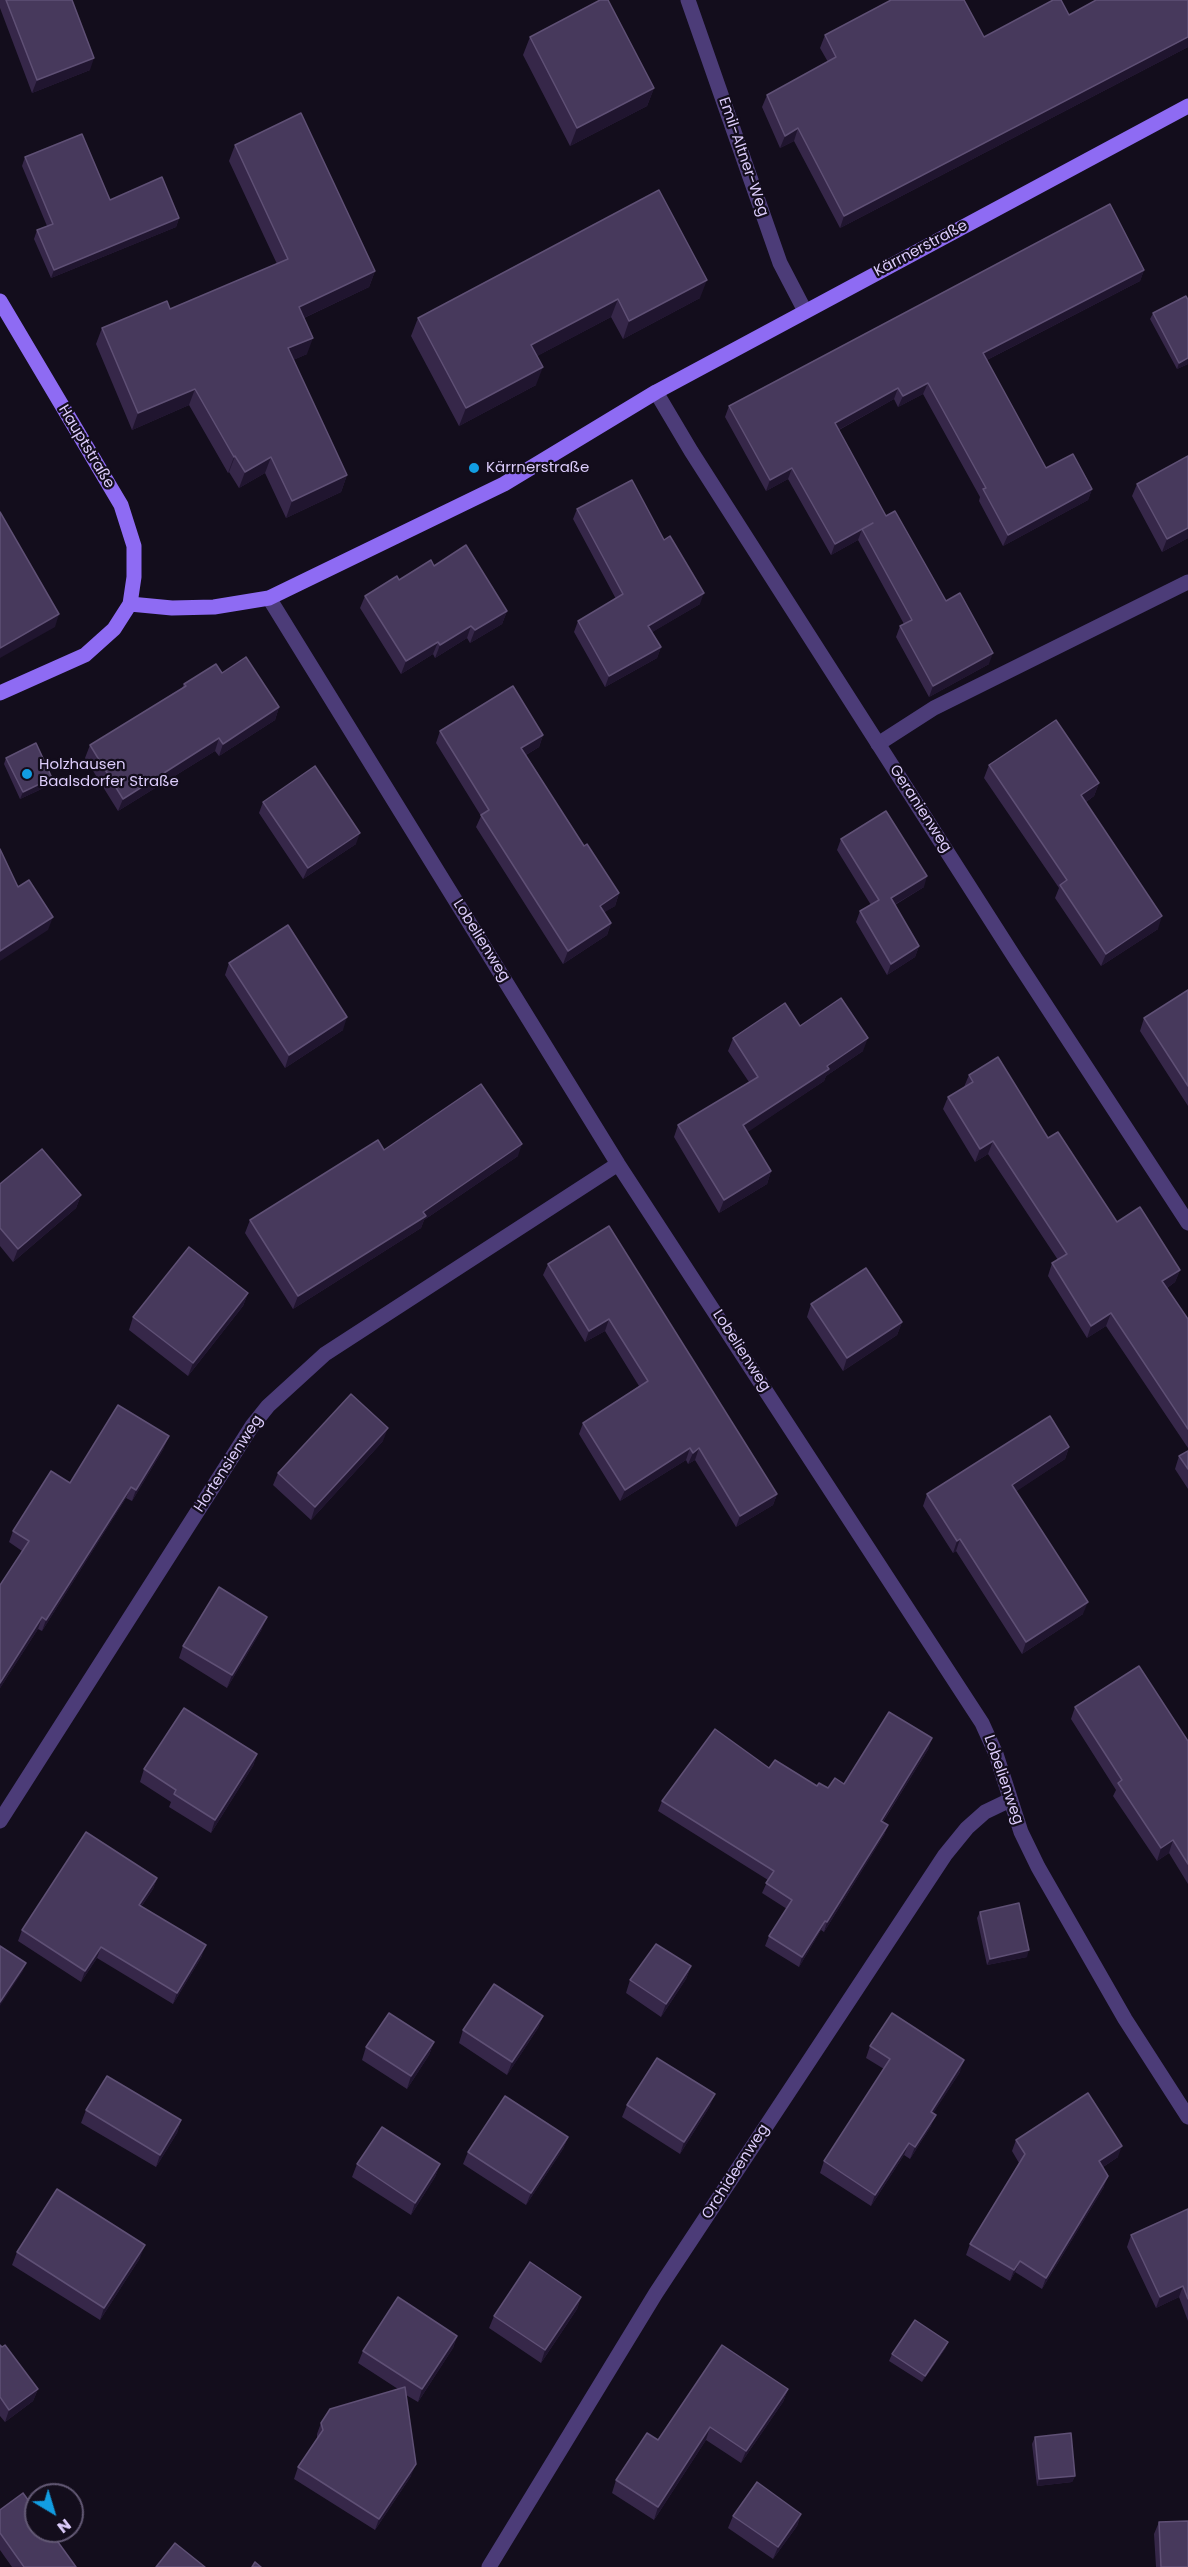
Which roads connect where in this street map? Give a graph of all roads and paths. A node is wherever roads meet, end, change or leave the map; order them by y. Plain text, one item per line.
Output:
1 (688, 0) edge
2 (1188, 106) edge
3 (0, 301) edge
4 (805, 311) junction
5 (656, 392) junction
6 (1188, 582) edge
7 (269, 598) junction
8 (130, 604) junction
9 (0, 693) edge
10 (878, 744) junction
11 (618, 1164) junction
12 (1188, 1223) edge
13 (1010, 1800) junction
14 (0, 1821) edge
15 (1188, 2116) edge
16 (489, 2567) edge

1 - 4 street, Emil-Altner-Weg
2 - 4 street, Kärrnerstraße
3 - 8 street, Hauptstraße
4 - 5 street, Kärrnerstraße
5 - 7 street, Kärrnerstraße
5 - 10 street, Geranienweg
6 - 10 street
7 - 8 street, Kärrnerstraße
7 - 11 street, Lobelienweg
8 - 9 street
10 - 12 street, Geranienweg
11 - 13 street, Lobelienweg
11 - 14 street, Hortensienweg
13 - 15 street, Lobelienweg
13 - 16 street, Orchideenweg

